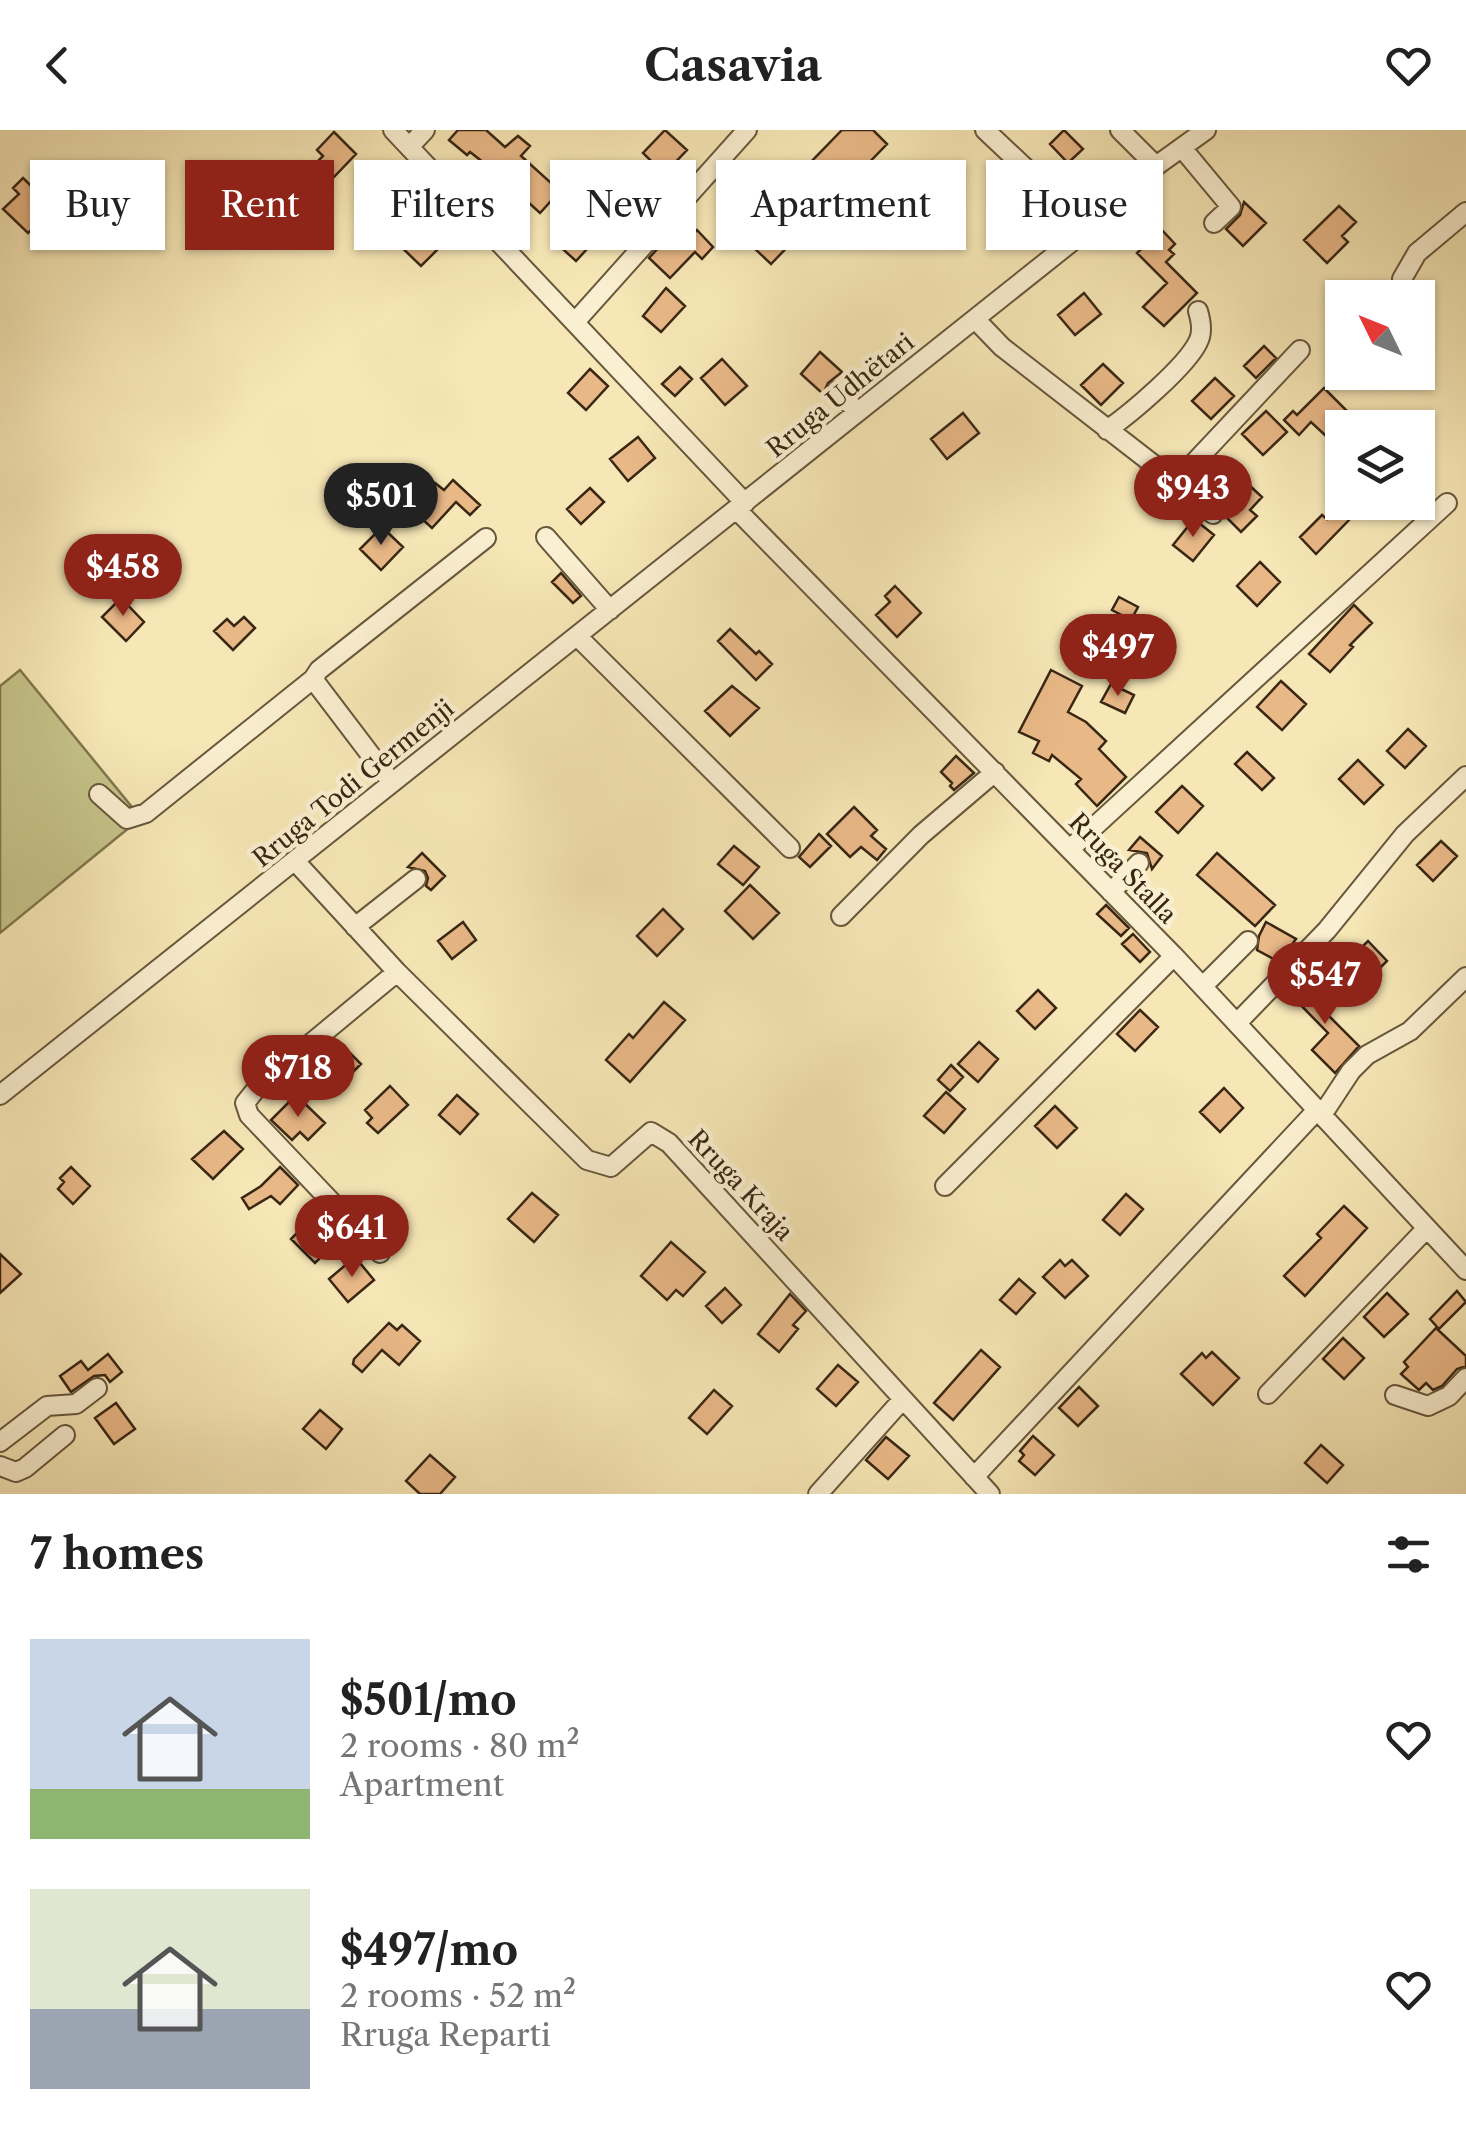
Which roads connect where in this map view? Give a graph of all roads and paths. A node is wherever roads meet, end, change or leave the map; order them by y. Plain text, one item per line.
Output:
1 (393, 130) edge
2 (424, 130) edge
3 (746, 130) edge
4 (985, 130) edge
5 (1120, 130) edge
6 (1206, 130) edge
7 (409, 146) junction
8 (1182, 148) junction
9 (1017, 160) edge
10 (1150, 160) edge
11 (1163, 161) edge
12 (1466, 212) edge
13 (1214, 222) dead end
14 (1061, 250) edge
15 (1402, 279) dead end
16 (1198, 311) dead end
17 (975, 319) junction
18 (575, 322) junction
19 (1300, 350) dead end
20 (837, 391) dead end
21 (858, 412) junction
22 (1106, 430) junction
23 (1176, 482) junction
24 (1447, 503) dead end
25 (741, 506) junction
26 (1213, 514) dead end
27 (546, 537) dead end
28 (486, 538) dead end
29 (610, 610) junction
30 (578, 636) junction
31 (312, 679) junction
32 (995, 772) junction
33 (1466, 776) edge
34 (392, 783) junction
35 (99, 794) dead end
36 (790, 848) dead end
37 (1070, 849) junction
38 (294, 861) junction
39 (1139, 862) dead end
40 (416, 880) dead end
41 (1112, 892) junction
42 (840, 916) dead end
43 (355, 927) junction
44 (1248, 941) dead end
45 (1174, 956) junction
46 (397, 972) junction
47 (1466, 977) edge
48 (1203, 986) junction
49 (1237, 1023) junction
50 (0, 1096) edge
51 (1319, 1112) junction
52 (945, 1186) dead end
53 (1427, 1228) junction
54 (380, 1253) dead end
55 (1466, 1270) edge
56 (1466, 1378) edge
57 (97, 1388) dead end
58 (1268, 1394) dead end
59 (1396, 1394) dead end
60 (903, 1399) junction
61 (66, 1435) dead end
62 (0, 1442) edge
63 (0, 1466) edge
64 (974, 1477) junction
65 (818, 1494) edge
66 (990, 1494) edge

1 - 7 street, Rruga Stalla
2 - 7 street
3 - 18 street
4 - 9 street
5 - 10 street
6 - 8 street, Rruga Udhëtari
7 - 18 street, Rruga Stalla
8 - 11 street, Rruga Udhëtari
8 - 13 street
12 - 15 street
14 - 17 street, Rruga Udhëtari
16 - 22 street
17 - 21 street, Rruga Udhëtari
17 - 22 street
18 - 25 street, Rruga Stalla
19 - 23 street
20 - 21 street
21 - 25 street, Rruga Udhëtari
22 - 23 street
23 - 26 street
24 - 37 street
25 - 29 street, Rruga Todi Germenji
25 - 32 street, Rruga Stalla
27 - 29 street
28 - 31 street
29 - 30 street, Rruga Todi Germenji
30 - 34 street, Rruga Todi Germenji
30 - 36 street
31 - 34 street
31 - 35 street
32 - 37 street, Rruga Stalla
32 - 42 street
33 - 49 street
34 - 38 street, Rruga Todi Germenji
37 - 41 street, Rruga Stalla
38 - 43 street, Rruga Kraja
38 - 50 street, Rruga Todi Germenji
39 - 41 street
40 - 43 street
41 - 45 street, Rruga Stalla
43 - 46 street, Rruga Kraja
44 - 48 street
45 - 48 street, Rruga Stalla
45 - 52 street
46 - 54 street
46 - 60 street, Rruga Kraja
47 - 51 street
48 - 49 street, Rruga Stalla
49 - 51 street, Rruga Stalla
51 - 53 street, Rruga Stalla
51 - 64 street
53 - 55 street, Rruga Stalla
53 - 58 street
56 - 59 street
57 - 62 street
60 - 64 street, Rruga Kraja
60 - 65 street
61 - 63 street
64 - 66 street, Rruga Kraja

